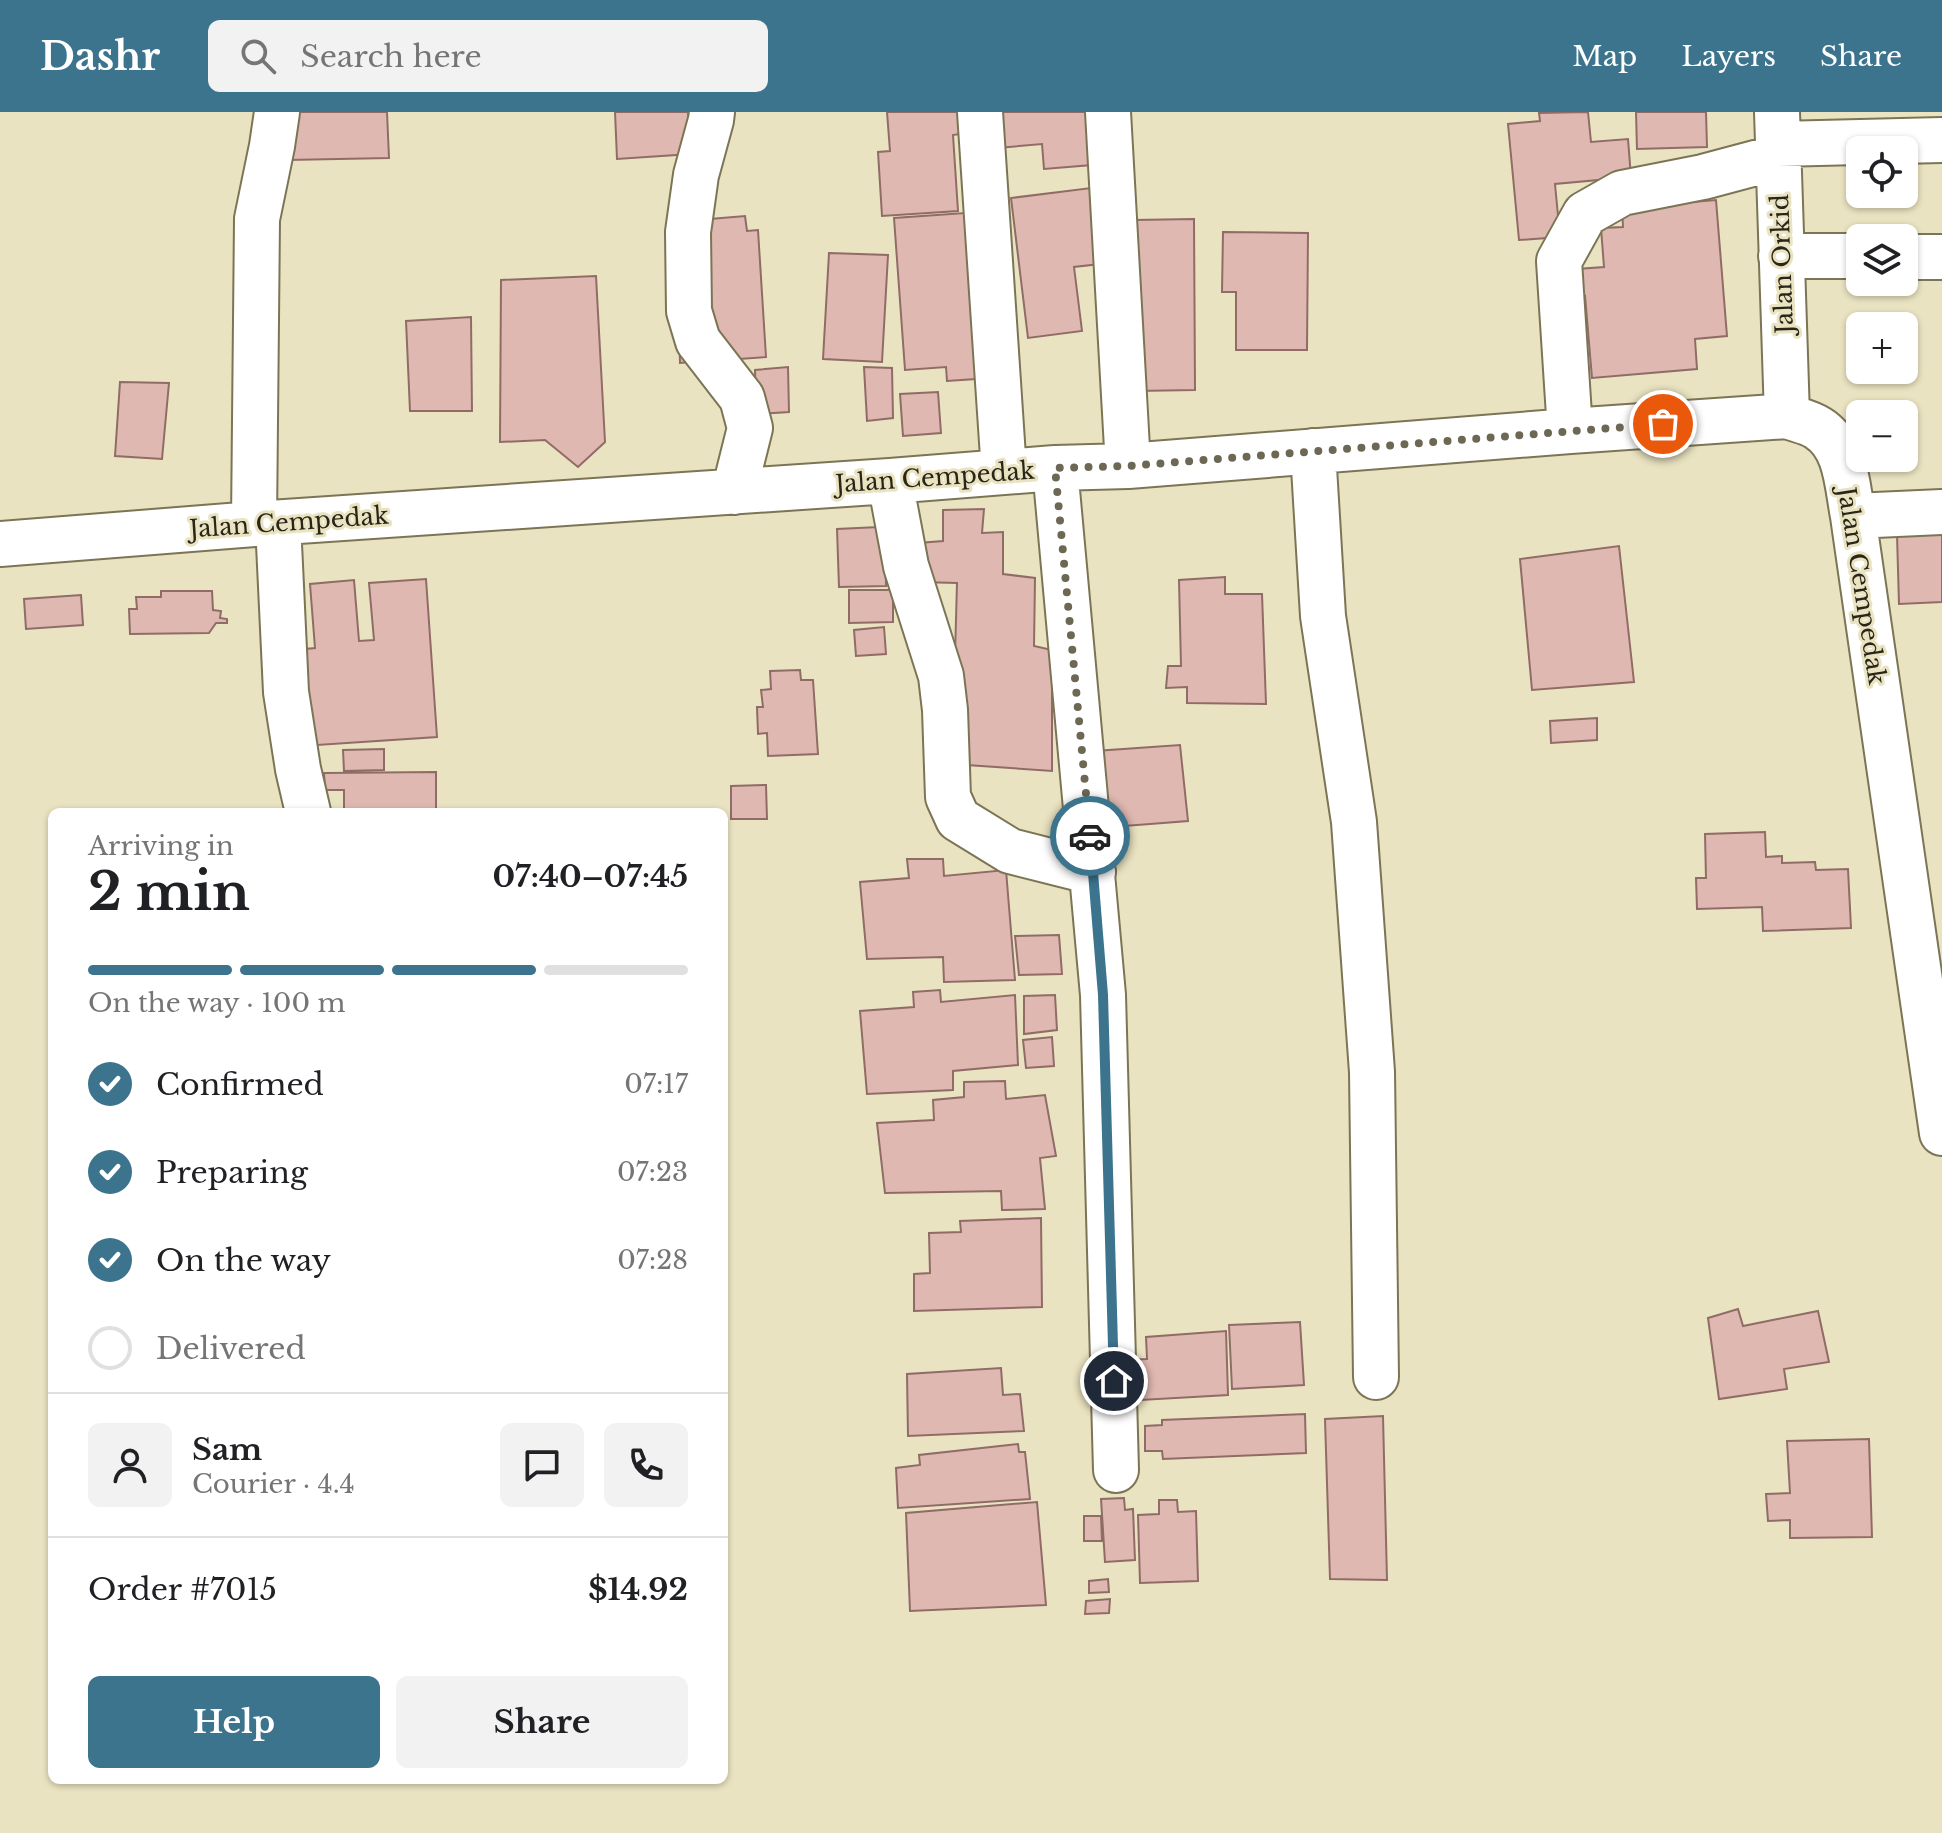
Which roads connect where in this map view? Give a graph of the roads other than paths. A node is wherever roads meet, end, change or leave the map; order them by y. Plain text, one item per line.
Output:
1 (277, 112) edge
2 (712, 112) edge
3 (980, 112) edge
4 (1108, 112) edge
5 (1884, 127) edge
6 (1778, 138) edge
7 (1942, 140) edge
8 (1781, 256) junction
9 (1846, 256) edge
10 (1918, 257) edge
11 (1942, 257) edge
12 (1787, 416) junction
13 (1570, 431) junction
14 (1313, 451) junction
15 (1128, 466) junction
16 (1055, 468) junction
17 (1004, 472) junction
18 (890, 481) junction
19 (734, 492) junction
20 (1942, 512) edge
21 (1853, 516) junction
22 (266, 524) junction
23 (0, 544) edge
24 (307, 808) edge
25 (1093, 872) junction
26 (1926, 918) edge
27 (1942, 1133) edge
28 (1376, 1377) dead end
29 (1116, 1470) dead end

1 - 22 street
2 - 19 street
3 - 17 street
4 - 15 street
5 - 6 street
5 - 7 street
6 - 8 street, Jalan Orkid
6 - 13 street
8 - 9 street
8 - 12 street, Jalan Orkid
10 - 11 street
12 - 13 street, Jalan Cempedak
12 - 21 street, Jalan Cempedak
13 - 14 street, Jalan Cempedak
14 - 15 street, Jalan Cempedak
14 - 28 street
15 - 16 street, Jalan Cempedak
16 - 17 street, Jalan Cempedak
16 - 25 street
17 - 18 street, Jalan Cempedak
18 - 19 street, Jalan Cempedak
18 - 25 street
19 - 22 street, Jalan Cempedak
20 - 21 street
21 - 26 street, Jalan Cempedak
22 - 23 street, Jalan Cempedak
22 - 24 street
25 - 29 street
26 - 27 street, Jalan Cempedak

